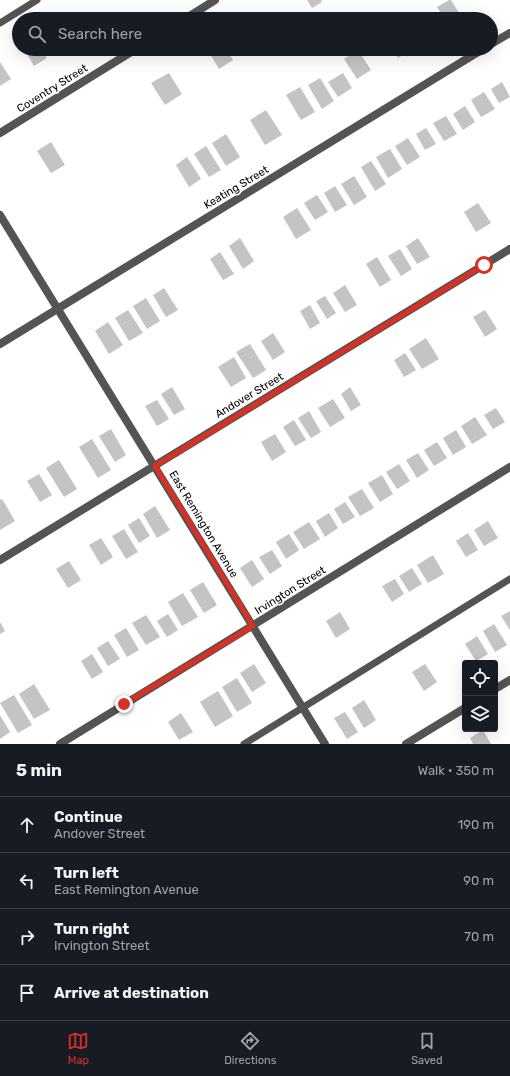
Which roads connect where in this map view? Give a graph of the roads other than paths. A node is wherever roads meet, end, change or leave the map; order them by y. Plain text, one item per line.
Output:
1 (37, 0) edge
2 (215, 0) edge
3 (18, 12) edge
4 (196, 12) edge
5 (12, 16) edge
6 (0, 23) edge
7 (510, 33) edge
8 (498, 40) edge
9 (125, 56) edge
10 (472, 56) edge
11 (0, 133) edge
12 (0, 215) edge
13 (510, 249) edge
14 (58, 309) junction
15 (0, 344) edge
16 (155, 466) junction
17 (510, 467) edge
18 (0, 560) edge
19 (510, 579) edge
20 (253, 626) junction
21 (510, 680) edge
22 (498, 687) edge
23 (303, 708) junction
24 (462, 710) edge
25 (60, 744) edge
26 (244, 744) edge
27 (325, 744) edge
28 (406, 744) edge

1 - 3 lane
2 - 4 street
5 - 6 lane
7 - 8 street
9 - 11 street, Coventry Street
10 - 14 street, Keating Street
12 - 14 street, East Remington Avenue
13 - 16 street, Andover Street
14 - 15 street, Keating Street
14 - 16 street, East Remington Avenue
16 - 18 street, Andover Street
16 - 20 street, East Remington Avenue
17 - 20 street, Irvington Street
19 - 23 lane
20 - 23 street, East Remington Avenue
20 - 25 street, Irvington Street
21 - 22 street
23 - 26 lane
23 - 27 street, East Remington Avenue
24 - 28 street

